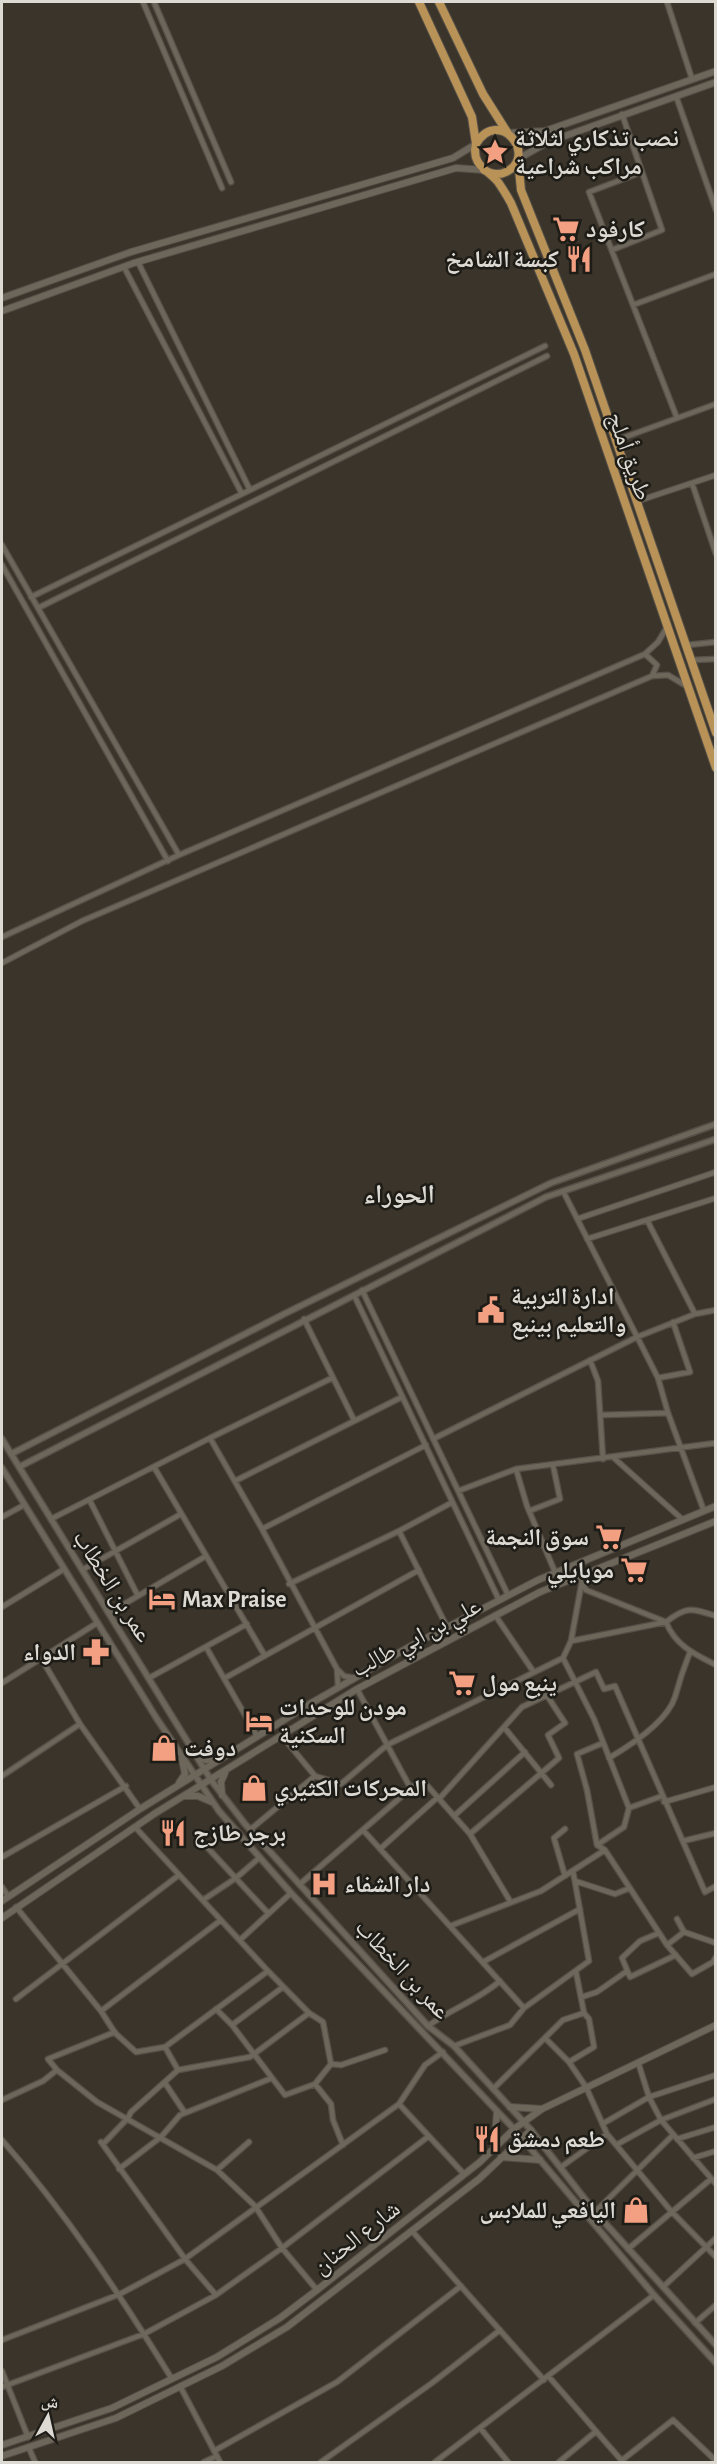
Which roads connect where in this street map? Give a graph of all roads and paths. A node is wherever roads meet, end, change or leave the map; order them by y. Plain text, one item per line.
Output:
1 (143, 2) edge
2 (154, 2) edge
3 (419, 2) edge
4 (439, 2) edge
5 (667, 2) edge
6 (716, 71) edge
7 (693, 79) junction
8 (716, 82) edge
9 (676, 96) junction
10 (622, 114) junction
11 (508, 133) junction
12 (476, 144) junction
13 (518, 159) junction
14 (484, 170) junction
15 (642, 172) junction
16 (231, 182) dead end
17 (222, 188) dead end
18 (716, 210) edge
19 (612, 250) junction
20 (138, 262) junction
21 (124, 267) junction
22 (716, 274) edge
23 (2, 298) edge
24 (633, 305) junction
25 (2, 311) edge
26 (545, 346) dead end
27 (585, 350) junction
28 (574, 354) junction
29 (547, 356) dead end
30 (714, 404) edge
31 (716, 411) edge
32 (677, 418) junction
33 (617, 440) junction
34 (716, 475) edge
35 (692, 483) junction
36 (250, 490) junction
37 (242, 494) junction
38 (638, 501) junction
39 (708, 532) junction
40 (716, 532) edge
41 (2, 545) edge
42 (716, 554) edge
43 (2, 565) edge
44 (31, 597) junction
45 (38, 608) junction
46 (668, 624) junction
47 (716, 642) edge
48 (687, 645) junction
49 (645, 654) junction
50 (716, 659) edge
51 (692, 660) junction
52 (651, 676) junction
53 (690, 688) junction
54 (716, 733) edge
55 (716, 768) edge
56 (179, 855) junction
57 (168, 861) junction
58 (2, 937) edge
59 (2, 963) edge
60 (716, 1124) edge
61 (716, 1139) edge
62 (716, 1172) edge
63 (563, 1191) junction
64 (716, 1198) edge
65 (577, 1219) junction
66 (647, 1220) junction
67 (587, 1239) junction
68 (362, 1290) junction
69 (354, 1295) junction
70 (716, 1310) edge
71 (694, 1314) junction
72 (304, 1319) junction
73 (673, 1322) junction
74 (637, 1336) junction
75 (590, 1360) junction
76 (332, 1378) junction
77 (658, 1378) junction
78 (402, 1397) junction
79 (668, 1413) junction
80 (602, 1414) junction
81 (354, 1420) junction
82 (210, 1438) junction
83 (2, 1439) edge
84 (433, 1439) junction
85 (716, 1443) edge
86 (426, 1445) junction
87 (682, 1446) junction
88 (11, 1454) junction
89 (614, 1458) junction
90 (603, 1459) junction
91 (554, 1465) junction
92 (19, 1467) junction
93 (154, 1467) junction
94 (2, 1468) edge
95 (516, 1469) junction
96 (235, 1481) junction
97 (458, 1491) junction
98 (90, 1501) junction
99 (451, 1503) junction
100 (24, 1505) junction
101 (716, 1506) edge
102 (529, 1511) junction
103 (704, 1511) junction
104 (181, 1514) junction
105 (2, 1517) edge
106 (51, 1519) junction
107 (683, 1520) junction
108 (716, 1521) edge
109 (262, 1529) junction
110 (399, 1531) junction
111 (117, 1551) junction
112 (206, 1556) junction
113 (63, 1569) junction
114 (82, 1570) junction
115 (419, 1570) junction
116 (555, 1572) junction
117 (581, 1578) junction
118 (289, 1584) junction
119 (507, 1595) junction
120 (138, 1596) junction
121 (499, 1600) junction
122 (2, 1607) edge
123 (109, 1613) junction
124 (495, 1615) junction
125 (716, 1616) edge
126 (666, 1622) junction
127 (97, 1623) junction
128 (247, 1624) junction
129 (447, 1627) junction
130 (314, 1628) junction
131 (571, 1641) junction
132 (206, 1647) junction
133 (690, 1652) junction
134 (265, 1656) junction
135 (40, 1658) junction
136 (563, 1658) junction
137 (716, 1665) edge
138 (337, 1669) junction
139 (533, 1671) junction
140 (149, 1678) junction
141 (225, 1678) junction
142 (354, 1678) junction
143 (574, 1681) junction
144 (2, 1683) edge
145 (338, 1687) junction
146 (357, 1689) junction
147 (546, 1694) junction
148 (80, 1724) junction
149 (504, 1726) junction
150 (257, 1736) junction
151 (282, 1736) junction
152 (638, 1741) junction
153 (603, 1743) junction
154 (387, 1745) junction
155 (193, 1752) junction
156 (525, 1752) junction
157 (221, 1758) junction
158 (609, 1758) junction
159 (182, 1759) junction
160 (204, 1769) junction
161 (227, 1770) junction
162 (541, 1772) junction
163 (2, 1776) edge
164 (193, 1776) junction
165 (315, 1776) junction
166 (211, 1780) junction
167 (551, 1785) dead end
168 (126, 1786) junction
169 (176, 1786) junction
170 (200, 1786) junction
171 (716, 1787) edge
172 (411, 1789) junction
173 (222, 1795) junction
174 (183, 1797) junction
175 (438, 1798) junction
176 (663, 1799) junction
177 (212, 1802) junction
178 (629, 1808) junction
179 (140, 1809) junction
180 (454, 1816) junction
181 (135, 1827) junction
182 (565, 1829) dead end
183 (251, 1830) junction
184 (363, 1830) junction
185 (716, 1833) edge
186 (470, 1834) junction
187 (683, 1841) junction
188 (597, 1845) junction
189 (206, 1846) dead end
190 (380, 1849) junction
191 (605, 1850) junction
192 (2, 1857) edge
193 (259, 1858) junction
194 (573, 1870) junction
195 (180, 1875) junction
196 (565, 1876) junction
197 (236, 1878) junction
198 (575, 1881) junction
199 (300, 1884) junction
200 (716, 1886) edge
201 (2, 1887) edge
202 (630, 1888) junction
203 (291, 1893) junction
204 (8, 1896) junction
205 (203, 1900) junction
206 (2, 1901) edge
207 (510, 1901) junction
208 (16, 1907) junction
209 (580, 1909) junction
210 (268, 1913) junction
211 (2, 1918) edge
212 (677, 1919) dead end
213 (221, 1920) junction
214 (450, 1926) junction
215 (684, 1932) junction
216 (659, 1933) junction
217 (240, 1940) junction
218 (716, 1943) edge
219 (667, 1945) junction
220 (676, 1955) junction
221 (716, 1957) edge
222 (483, 1962) junction
223 (61, 1965) junction
224 (268, 1971) junction
225 (627, 1971) junction
226 (576, 1972) junction
227 (500, 1981) junction
228 (283, 1987) junction
229 (582, 1997) junction
230 (16, 1999) dead end
231 (524, 2008) junction
232 (216, 2009) junction
233 (101, 2011) junction
234 (309, 2013) junction
235 (584, 2013) junction
236 (232, 2025) junction
237 (716, 2025) edge
238 (428, 2026) junction
239 (115, 2032) junction
240 (545, 2038) junction
241 (454, 2046) junction
242 (165, 2047) junction
243 (385, 2050) dead end
244 (443, 2052) junction
245 (253, 2054) junction
246 (638, 2061) junction
247 (569, 2062) junction
248 (331, 2064) junction
249 (57, 2070) junction
250 (178, 2070) junction
251 (716, 2075) edge
252 (272, 2078) junction
253 (165, 2082) junction
254 (315, 2084) junction
255 (586, 2087) junction
256 (493, 2089) junction
257 (650, 2097) junction
258 (716, 2099) edge
259 (2, 2100) edge
260 (399, 2104) junction
261 (510, 2107) junction
262 (542, 2109) junction
263 (497, 2112) junction
264 (185, 2113) junction
265 (128, 2118) junction
266 (661, 2120) junction
267 (524, 2122) junction
268 (604, 2123) junction
269 (716, 2127) edge
270 (514, 2129) junction
271 (531, 2130) junction
272 (607, 2134) junction
273 (429, 2136) junction
274 (161, 2137) junction
275 (675, 2137) junction
276 (521, 2138) junction
277 (2, 2140) edge
278 (249, 2142) dead end
279 (343, 2145) junction
280 (616, 2145) junction
281 (494, 2148) junction
282 (716, 2151) edge
283 (501, 2157) junction
284 (693, 2158) junction
285 (540, 2160) junction
286 (561, 2167) junction
287 (119, 2169) junction
288 (217, 2170) junction
289 (638, 2171) junction
290 (464, 2175) junction
291 (714, 2181) edge
292 (255, 2206) junction
293 (671, 2211) junction
294 (595, 2212) junction
295 (412, 2231) junction
296 (716, 2238) edge
297 (706, 2247) junction
298 (282, 2248) junction
299 (628, 2249) junction
300 (716, 2257) edge
301 (186, 2259) junction
302 (461, 2286) junction
303 (663, 2287) junction
304 (317, 2290) junction
305 (120, 2294) junction
306 (216, 2295) junction
307 (654, 2295) junction
308 (716, 2305) edge
309 (695, 2323) junction
310 (500, 2330) junction
311 (144, 2334) junction
312 (2, 2340) edge
313 (716, 2345) edge
314 (716, 2363) edge
315 (2, 2371) edge
316 (547, 2378) junction
317 (172, 2379) junction
318 (8, 2385) junction
319 (2, 2386) edge
320 (180, 2386) junction
321 (481, 2429) junction
322 (594, 2433) junction
323 (28, 2437) junction
324 (2, 2445) edge
325 (29, 2448) junction
326 (215, 2454) junction
327 (2, 2456) edge
328 (716, 2461) edge
329 (622, 2462) edge
330 (35, 2463) edge
331 (204, 2463) edge
332 (220, 2463) edge
333 (321, 2463) edge
334 (435, 2463) edge
335 (508, 2463) edge
336 (559, 2463) edge

1 - 17 street
2 - 16 street
3 - 12 highway, طريق أملج
4 - 11 highway, طريق أملج
5 - 7 street
6 - 7 main road
7 - 11 main road
8 - 9 main road
9 - 10 main road
9 - 18 street
10 - 13 main road
10 - 15 street
11 - 12 highway
11 - 13 highway, طريق أملج
12 - 14 highway, طريق أملج
12 - 23 main road
13 - 14 highway
13 - 27 highway, طريق أملج
14 - 20 main road
14 - 28 highway, طريق أملج
15 - 19 street
15 - 19 street
19 - 24 street
20 - 21 main road
20 - 36 street
21 - 25 main road
21 - 37 street
22 - 24 street
24 - 32 street
26 - 36 street
27 - 28 highway
27 - 33 highway, طريق أملج
28 - 46 highway, طريق أملج
29 - 45 street
30 - 31 street
30 - 32 street
32 - 33 street
33 - 38 highway, طريق أملج
34 - 35 street
35 - 38 street
35 - 39 street
36 - 37 street
37 - 44 street
38 - 48 highway, طريق أملج
39 - 40 street
39 - 42 street
41 - 44 street
43 - 57 street
44 - 45 street
45 - 56 street
46 - 49 street
46 - 53 highway, طريق أملج
47 - 48 street
48 - 51 highway, طريق أملج
49 - 52 street
49 - 56 street
50 - 51 street
51 - 54 highway, طريق أملج
52 - 53 street
52 - 59 street
53 - 55 highway, طريق أملج
56 - 57 street
57 - 58 street
60 - 88 street
61 - 63 street
62 - 65 street
63 - 65 street
63 - 68 street
64 - 66 street
65 - 67 street
66 - 67 street
66 - 71 street
67 - 74 street
68 - 69 street
68 - 84 street
69 - 72 street
69 - 78 street
70 - 71 street
71 - 73 street
72 - 76 street
72 - 92 street
73 - 74 street
73 - 77 street
74 - 75 street
74 - 77 street
75 - 80 street
75 - 84 street
76 - 81 street
76 - 82 street
77 - 79 street
78 - 81 street
78 - 86 street
79 - 80 street
79 - 87 street
80 - 90 street
81 - 96 street
82 - 93 street
82 - 96 street
83 - 88 street, عمر بن الخطاب
84 - 97 street
85 - 87 street
86 - 99 street
86 - 109 street
87 - 89 street
87 - 103 street
88 - 92 street, عمر بن الخطاب
89 - 90 street
89 - 107 street
90 - 91 street
91 - 95 street
91 - 102 street
92 - 106 street, عمر بن الخطاب
93 - 98 street
93 - 104 street
94 - 100 street, عمر بن الخطاب
95 - 97 street
95 - 102 street
96 - 109 street
97 - 119 street
98 - 106 street
98 - 111 street
99 - 110 street
99 - 121 street
100 - 105 street
100 - 113 street, عمر بن الخطاب
101 - 103 main road, علي بن ابي طالب
102 - 116 street
103 - 107 main road, علي بن ابي طالب
104 - 111 street
104 - 112 street
106 - 114 street, عمر بن الخطاب
107 - 116 main road, علي بن ابي طالب
108 - 117 main road, علي بن ابي طالب
109 - 118 street
110 - 115 street
110 - 118 street
111 - 114 street
111 - 120 street
112 - 120 street
112 - 128 street
113 - 122 street
113 - 127 street, عمر بن الخطاب
114 - 123 street, عمر بن الخطاب
115 - 129 street
115 - 130 street
116 - 119 main road, علي بن ابي طالب
117 - 124 main road, علي بن ابي طالب
117 - 126 street
117 - 131 street
118 - 130 street
119 - 121 main road, علي بن ابي طالب
120 - 123 street
121 - 129 main road, علي بن ابي طالب
123 - 140 street, عمر بن الخطاب
124 - 139 street
124 - 146 main road, علي بن ابي طالب
125 - 126 street
126 - 131 street
126 - 133 street
127 - 135 street
127 - 159 street, عمر بن الخطاب
128 - 132 street
128 - 134 street
129 - 142 main road, علي بن ابي طالب
130 - 134 street
130 - 138 street
131 - 136 street
132 - 140 street
132 - 141 street
133 - 137 street
133 - 152 street
134 - 141 street
135 - 144 street
135 - 148 street
136 - 139 street
136 - 143 street
138 - 142 street
138 - 145 street
139 - 154 street
140 - 155 street, عمر بن الخطاب
141 - 150 street
142 - 145 main road, علي بن ابي طالب
143 - 147 street
143 - 152 street
143 - 153 street
145 - 150 main road, علي بن ابي طالب
146 - 151 main road, علي بن ابي طالب
146 - 154 street
147 - 149 street
147 - 162 street
148 - 163 street
148 - 168 street
149 - 156 street
149 - 175 street
150 - 157 main road, علي بن ابي طالب
151 - 161 main road, علي بن ابي طالب
151 - 165 street
152 - 158 street
152 - 176 street
153 - 158 street
153 - 188 street
154 - 165 street
154 - 172 street
155 - 157 main road
155 - 160 street, عمر بن الخطاب
156 - 162 street
156 - 180 street
157 - 160 main road, علي بن ابي طالب
158 - 178 street
159 - 164 street, عمر بن الخطاب
159 - 169 main road
160 - 164 main road, علي بن ابي طالب
160 - 166 street, عمر بن الخطاب
161 - 166 main road, علي بن ابي طالب
161 - 173 main road
162 - 167 street
162 - 186 street
164 - 169 main road, علي بن ابي طالب
164 - 170 street, عمر بن الخطاب
165 - 183 street
166 - 170 main road, علي بن ابي طالب
166 - 173 street, عمر بن الخطاب
168 - 179 street
168 - 192 street
169 - 179 main road, علي بن ابي طالب
170 - 174 main road, علي بن ابي طالب
170 - 177 street, عمر بن الخطاب
171 - 176 street
172 - 175 street
172 - 184 street
173 - 183 street, عمر بن الخطاب
174 - 177 main road
174 - 181 main road, علي بن ابي طالب
175 - 180 street
175 - 190 street
176 - 178 street
176 - 187 street
177 - 193 street, عمر بن الخطاب
178 - 188 street
179 - 204 main road, علي بن ابي طالب
180 - 186 street
181 - 195 street
181 - 208 main road, علي بن ابي طالب
182 - 196 street
183 - 199 street, عمر بن الخطاب
184 - 190 street
184 - 199 street
185 - 187 street
186 - 207 street
187 - 200 street
188 - 191 street
189 - 197 street
190 - 214 street
191 - 194 street
191 - 202 street
193 - 197 street
193 - 203 street, عمر بن الخطاب
194 - 196 street
194 - 198 street
195 - 205 street
195 - 223 street
196 - 207 street
197 - 205 street
197 - 210 street
198 - 202 street
198 - 209 street
199 - 238 street, عمر بن الخطاب
201 - 204 street
202 - 216 street
203 - 210 street
203 - 244 street, عمر بن الخطاب
204 - 206 main road, علي بن ابي طالب
205 - 213 street
207 - 214 street
208 - 211 main road, علي بن ابي طالب
208 - 223 street
209 - 222 street
209 - 226 street
210 - 217 street
212 - 215 street
213 - 217 street
213 - 233 street
214 - 222 street
215 - 218 street
215 - 219 street
216 - 219 street
216 - 225 street
217 - 224 street
219 - 220 street
220 - 221 street
220 - 225 street
222 - 227 street
223 - 230 street
223 - 233 street
224 - 228 street
224 - 232 street
225 - 229 street
226 - 229 street
226 - 231 street
227 - 231 street
227 - 238 street
228 - 234 street
228 - 236 street
229 - 235 street
231 - 241 street
232 - 236 street
232 - 242 street
233 - 239 street
234 - 245 street
234 - 248 street
235 - 240 street
235 - 247 street
236 - 245 street
237 - 246 main road, شارع الحنان
238 - 241 street, عمر بن الخطاب
239 - 242 street
239 - 249 street
240 - 247 street
240 - 256 street
241 - 256 street, عمر بن الخطاب
242 - 250 street
243 - 248 street
244 - 260 street
244 - 263 street, عمر بن الخطاب
245 - 250 street
245 - 252 street
246 - 255 main road, شارع الحنان
246 - 257 street
247 - 255 street
248 - 254 street
249 - 259 street
249 - 265 street
250 - 253 street
251 - 257 street
252 - 254 street
252 - 264 street
253 - 264 street
253 - 265 street
254 - 279 street
255 - 262 main road, شارع الحنان
255 - 268 street
256 - 261 street, عمر بن الخطاب
257 - 266 street
257 - 268 street
258 - 266 street
260 - 273 street
260 - 279 street
261 - 262 main road
261 - 267 street, عمر بن الخطاب
262 - 267 main road, شارع الحنان
263 - 270 street, عمر بن الخطاب
263 - 281 main road
264 - 274 street
265 - 274 street
265 - 287 street
266 - 275 street
266 - 280 street
267 - 270 main road, شارع الحنان
267 - 271 street, عمر بن الخطاب
268 - 272 street
269 - 275 street
270 - 276 street, عمر بن الخطاب
270 - 281 main road, شارع الحنان
271 - 276 main road, شارع الحنان
271 - 286 street, عمر بن الخطاب
272 - 280 street
272 - 286 street
273 - 290 street
273 - 298 street
274 - 287 street
274 - 288 street
275 - 284 street
275 - 289 street
276 - 283 main road, شارع الحنان
276 - 285 street, عمر بن الخطاب
277 - 305 street
278 - 288 street
279 - 292 street
280 - 289 street
281 - 290 main road, شارع الحنان
282 - 284 street
283 - 285 main road
283 - 295 main road, شارع الحنان
284 - 291 street
285 - 307 street, عمر بن الخطاب
286 - 294 street, عمر بن الخطاب
287 - 301 street
288 - 292 street
289 - 293 street
289 - 294 street
290 - 304 main road, شارع الحنان
291 - 293 street
292 - 298 street
292 - 301 street
293 - 297 street
293 - 299 street
294 - 299 street, عمر بن الخطاب
295 - 302 street
295 - 320 main road, شارع الحنان
296 - 297 street
297 - 300 street
297 - 303 street
298 - 304 street
298 - 306 street
299 - 303 street, عمر بن الخطاب
301 - 305 street
301 - 306 street
302 - 310 street
302 - 326 street
303 - 309 street, عمر بن الخطاب
304 - 317 main road, شارع الحنان
305 - 311 street
305 - 312 street
306 - 311 street
307 - 314 street, عمر بن الخطاب
307 - 316 street
308 - 309 street
309 - 313 street, عمر بن الخطاب
310 - 316 street
310 - 333 street
311 - 317 street
311 - 318 street
315 - 318 street
316 - 321 street
316 - 322 street
317 - 323 main road, شارع الحنان
318 - 319 street
318 - 323 street
320 - 325 main road, شارع الحنان
320 - 326 street
321 - 334 street
321 - 335 street
322 - 329 street
322 - 336 street
323 - 324 main road, شارع الحنان
325 - 327 main road, شارع الحنان
325 - 330 street
326 - 331 street
326 - 332 street
328 - 329 street

